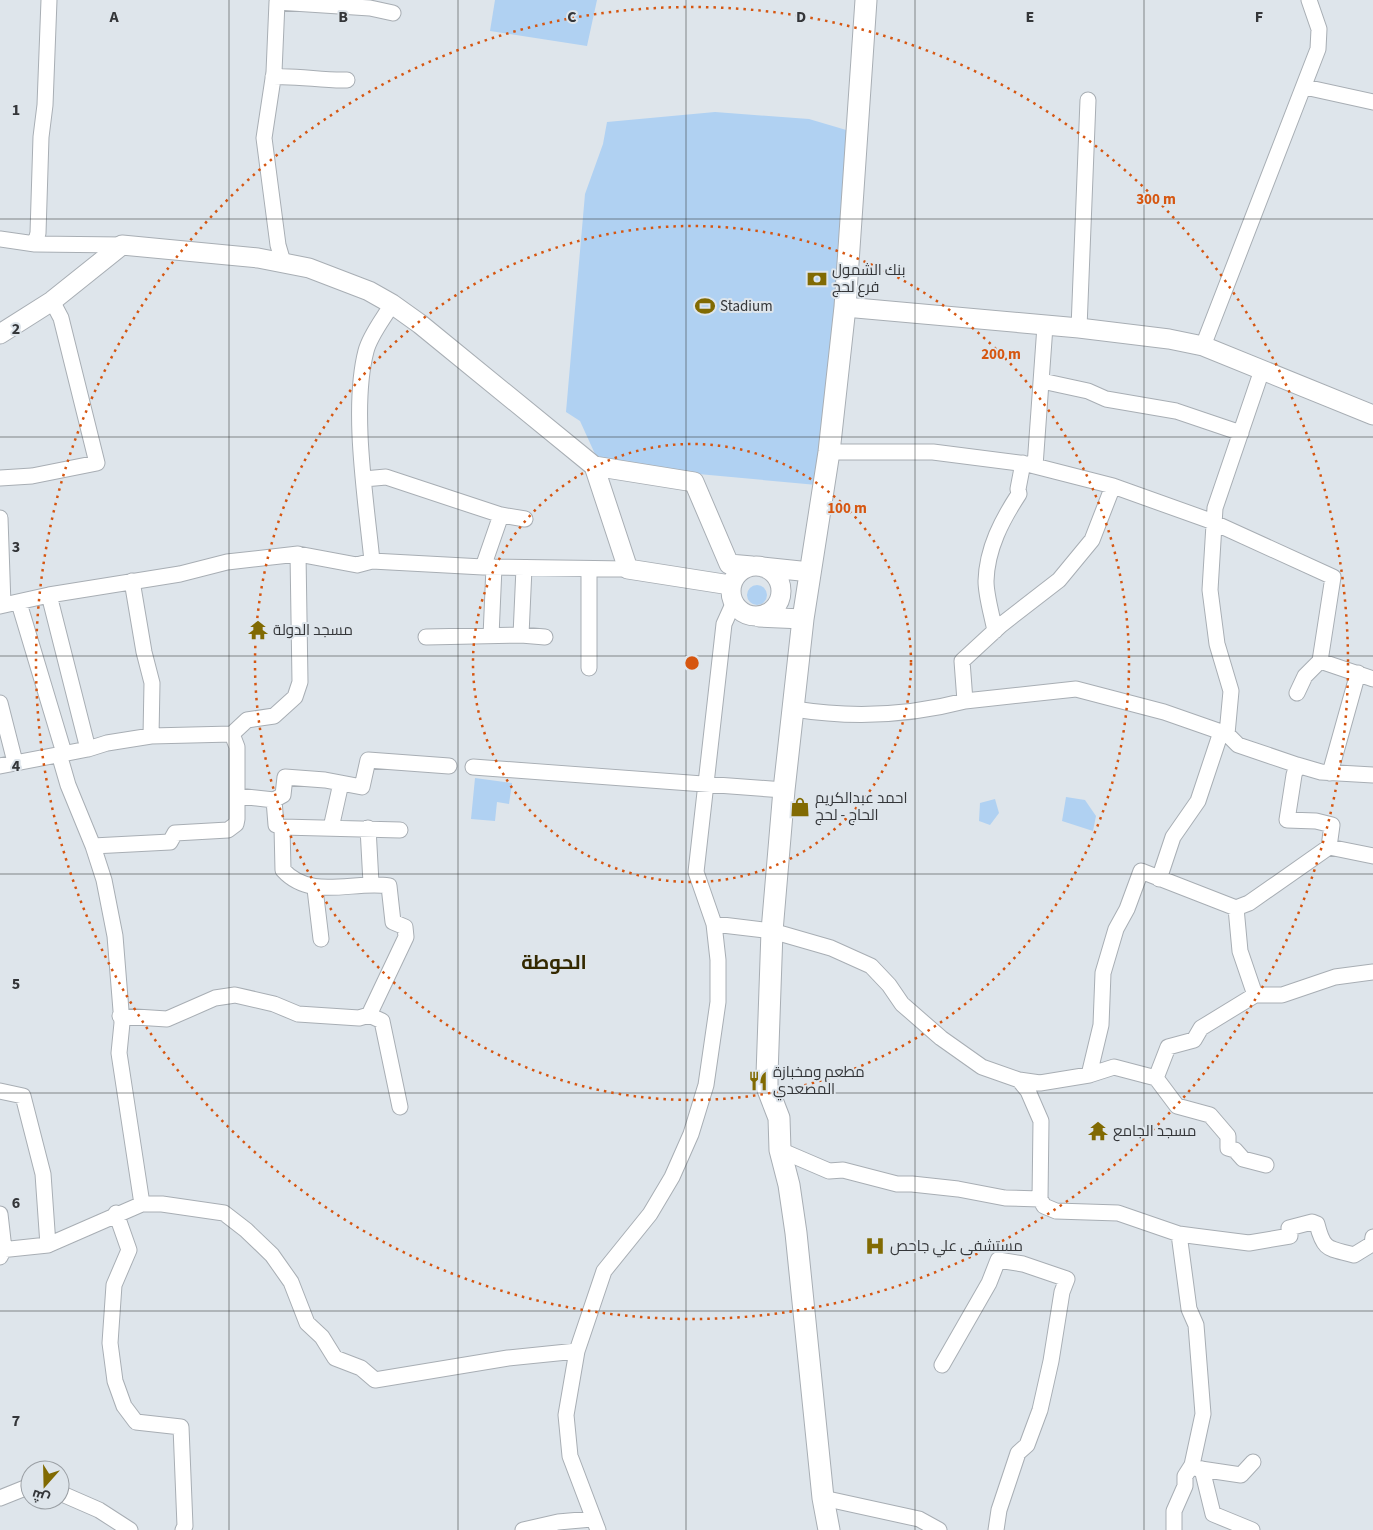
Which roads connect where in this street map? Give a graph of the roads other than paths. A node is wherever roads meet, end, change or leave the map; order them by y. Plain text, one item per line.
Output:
1 (49, 0) edge
2 (866, 0) edge
3 (272, 1) edge
4 (1311, 1) edge
5 (393, 13) dead end
6 (273, 77) junction
7 (347, 80) dead end
8 (1305, 87) junction
9 (1088, 100) dead end
10 (1373, 102) edge
11 (0, 239) edge
12 (35, 244) junction
13 (122, 245) junction
14 (283, 262) junction
15 (52, 301) junction
16 (392, 304) junction
17 (845, 306) junction
18 (1045, 326) junction
19 (1079, 328) junction
20 (0, 334) edge
21 (1203, 346) junction
22 (1262, 370) junction
23 (1042, 381) junction
24 (1373, 415) edge
25 (1240, 433) junction
26 (829, 452) junction
27 (1029, 465) junction
28 (594, 466) junction
29 (0, 478) edge
30 (364, 479) junction
31 (1113, 486) junction
32 (501, 515) junction
33 (0, 518) edge
34 (526, 519) dead end
35 (1214, 523) junction
36 (298, 554) junction
37 (372, 561) junction
38 (757, 566) junction
39 (489, 567) junction
40 (524, 568) junction
41 (589, 569) junction
42 (628, 570) junction
43 (810, 572) junction
44 (132, 580) junction
45 (730, 585) junction
46 (49, 595) junction
47 (19, 603) junction
48 (734, 604) junction
49 (2, 605) edge
50 (759, 617) junction
51 (804, 619) junction
52 (995, 631) junction
53 (521, 635) junction
54 (491, 636) junction
55 (545, 636) dead end
56 (426, 637) dead end
57 (1320, 660) junction
58 (589, 668) dead end
59 (1358, 673) junction
60 (1373, 678) edge
61 (1297, 692) dead end
62 (964, 701) junction
63 (0, 703) edge
64 (794, 709) junction
65 (1224, 733) junction
66 (232, 734) junction
67 (151, 736) junction
68 (88, 749) junction
69 (61, 753) junction
70 (15, 762) junction
71 (1297, 765) junction
72 (0, 766) edge
73 (449, 766) dead end
74 (473, 767) dead end
75 (1330, 773) junction
76 (1373, 775) edge
77 (341, 783) junction
78 (708, 785) junction
79 (784, 790) junction
80 (238, 796) junction
81 (274, 800) junction
82 (282, 827) junction
83 (331, 828) junction
84 (368, 828) junction
85 (400, 830) dead end
86 (93, 846) junction
87 (1329, 847) junction
88 (1373, 856) edge
89 (1159, 879) junction
90 (372, 883) junction
91 (315, 889) junction
92 (1236, 908) junction
93 (714, 924) junction
94 (772, 931) junction
95 (321, 939) dead end
96 (1373, 972) edge
97 (1255, 995) junction
98 (369, 1015) junction
99 (120, 1016) junction
100 (1089, 1075) junction
101 (1156, 1078) junction
102 (1019, 1080) junction
103 (0, 1091) edge
104 (400, 1107) dead end
105 (780, 1150) junction
106 (1266, 1165) dead end
107 (1040, 1199) junction
108 (142, 1204) junction
109 (0, 1214) edge
110 (116, 1214) junction
111 (1179, 1234) junction
112 (1373, 1237) edge
113 (48, 1245) junction
114 (1, 1252) edge
115 (577, 1352) junction
116 (942, 1366) dead end
117 (1253, 1462) dead end
118 (1196, 1469) junction
119 (20, 1490) edge
120 (70, 1497) edge
121 (0, 1498) edge
122 (823, 1498) junction
123 (595, 1525) edge
124 (130, 1530) edge
125 (183, 1530) edge
126 (523, 1530) edge
127 (828, 1530) edge
128 (938, 1530) edge
129 (996, 1530) edge
130 (1174, 1530) edge
131 (1252, 1530) edge

1 - 12 street
2 - 17 main road
3 - 5 street
3 - 6 street
4 - 8 street
6 - 7 street
6 - 14 street
8 - 10 street
8 - 21 street
9 - 19 street
11 - 12 street
12 - 13 street
13 - 14 street
13 - 15 street
14 - 16 street
15 - 20 street
15 - 29 street
16 - 28 street
16 - 30 street
17 - 18 street
17 - 26 main road
18 - 19 street
18 - 23 street
19 - 21 street
21 - 22 street
22 - 24 street
22 - 25 street
23 - 25 street
23 - 27 street
25 - 35 street
26 - 27 street
26 - 43 main road
27 - 31 street
27 - 52 street
28 - 38 street
28 - 42 street
30 - 32 street
30 - 37 street
31 - 35 street
31 - 52 street
32 - 34 street
32 - 39 street
33 - 49 street
35 - 57 street
35 - 65 street
36 - 37 street
36 - 44 street
36 - 66 street
37 - 39 street
38 - 43 street
38 - 45 street
38 - 50 street
39 - 40 street
39 - 54 street
40 - 41 street
40 - 53 street
41 - 42 street
41 - 58 street
42 - 45 street
43 - 51 main road
44 - 46 street
44 - 67 street
45 - 48 street
46 - 47 street
46 - 68 street
47 - 49 street
47 - 69 street
48 - 50 street
48 - 78 street
50 - 51 street
51 - 64 main road
52 - 62 street
53 - 54 street
53 - 55 street
54 - 56 street
57 - 59 street
57 - 61 street
59 - 60 street
59 - 75 street
62 - 64 street
62 - 65 street
63 - 70 street
64 - 79 main road
65 - 71 street
65 - 89 street
66 - 67 street
66 - 80 street
67 - 68 street
68 - 69 street
69 - 70 street
69 - 86 street
70 - 72 street
71 - 75 street
71 - 87 street
73 - 77 street
74 - 78 street
75 - 76 street
77 - 81 street
77 - 83 street
78 - 79 street
78 - 93 street
79 - 94 main road
80 - 81 street
80 - 86 street
81 - 82 street
82 - 83 street
82 - 91 street
83 - 84 street
84 - 85 street
84 - 90 street
86 - 99 street
87 - 88 street
87 - 92 street
89 - 92 street
89 - 100 street
90 - 91 street
90 - 98 street
91 - 95 street
92 - 97 street
93 - 94 street
93 - 115 street
94 - 102 street
94 - 105 main road
96 - 97 street
97 - 101 street
98 - 99 street
98 - 104 street
99 - 108 street
100 - 101 street
100 - 102 street
101 - 106 street
102 - 107 street
103 - 113 street
105 - 107 street
105 - 122 main road
107 - 111 street
108 - 110 street
108 - 115 street
109 - 114 street
110 - 113 street
110 - 125 street
111 - 112 street
111 - 118 street
113 - 114 street
115 - 123 street
116 - 129 street
117 - 118 street
118 - 130 street
118 - 131 street
119 - 121 street
120 - 124 street
122 - 127 main road
122 - 128 street
123 - 126 street

